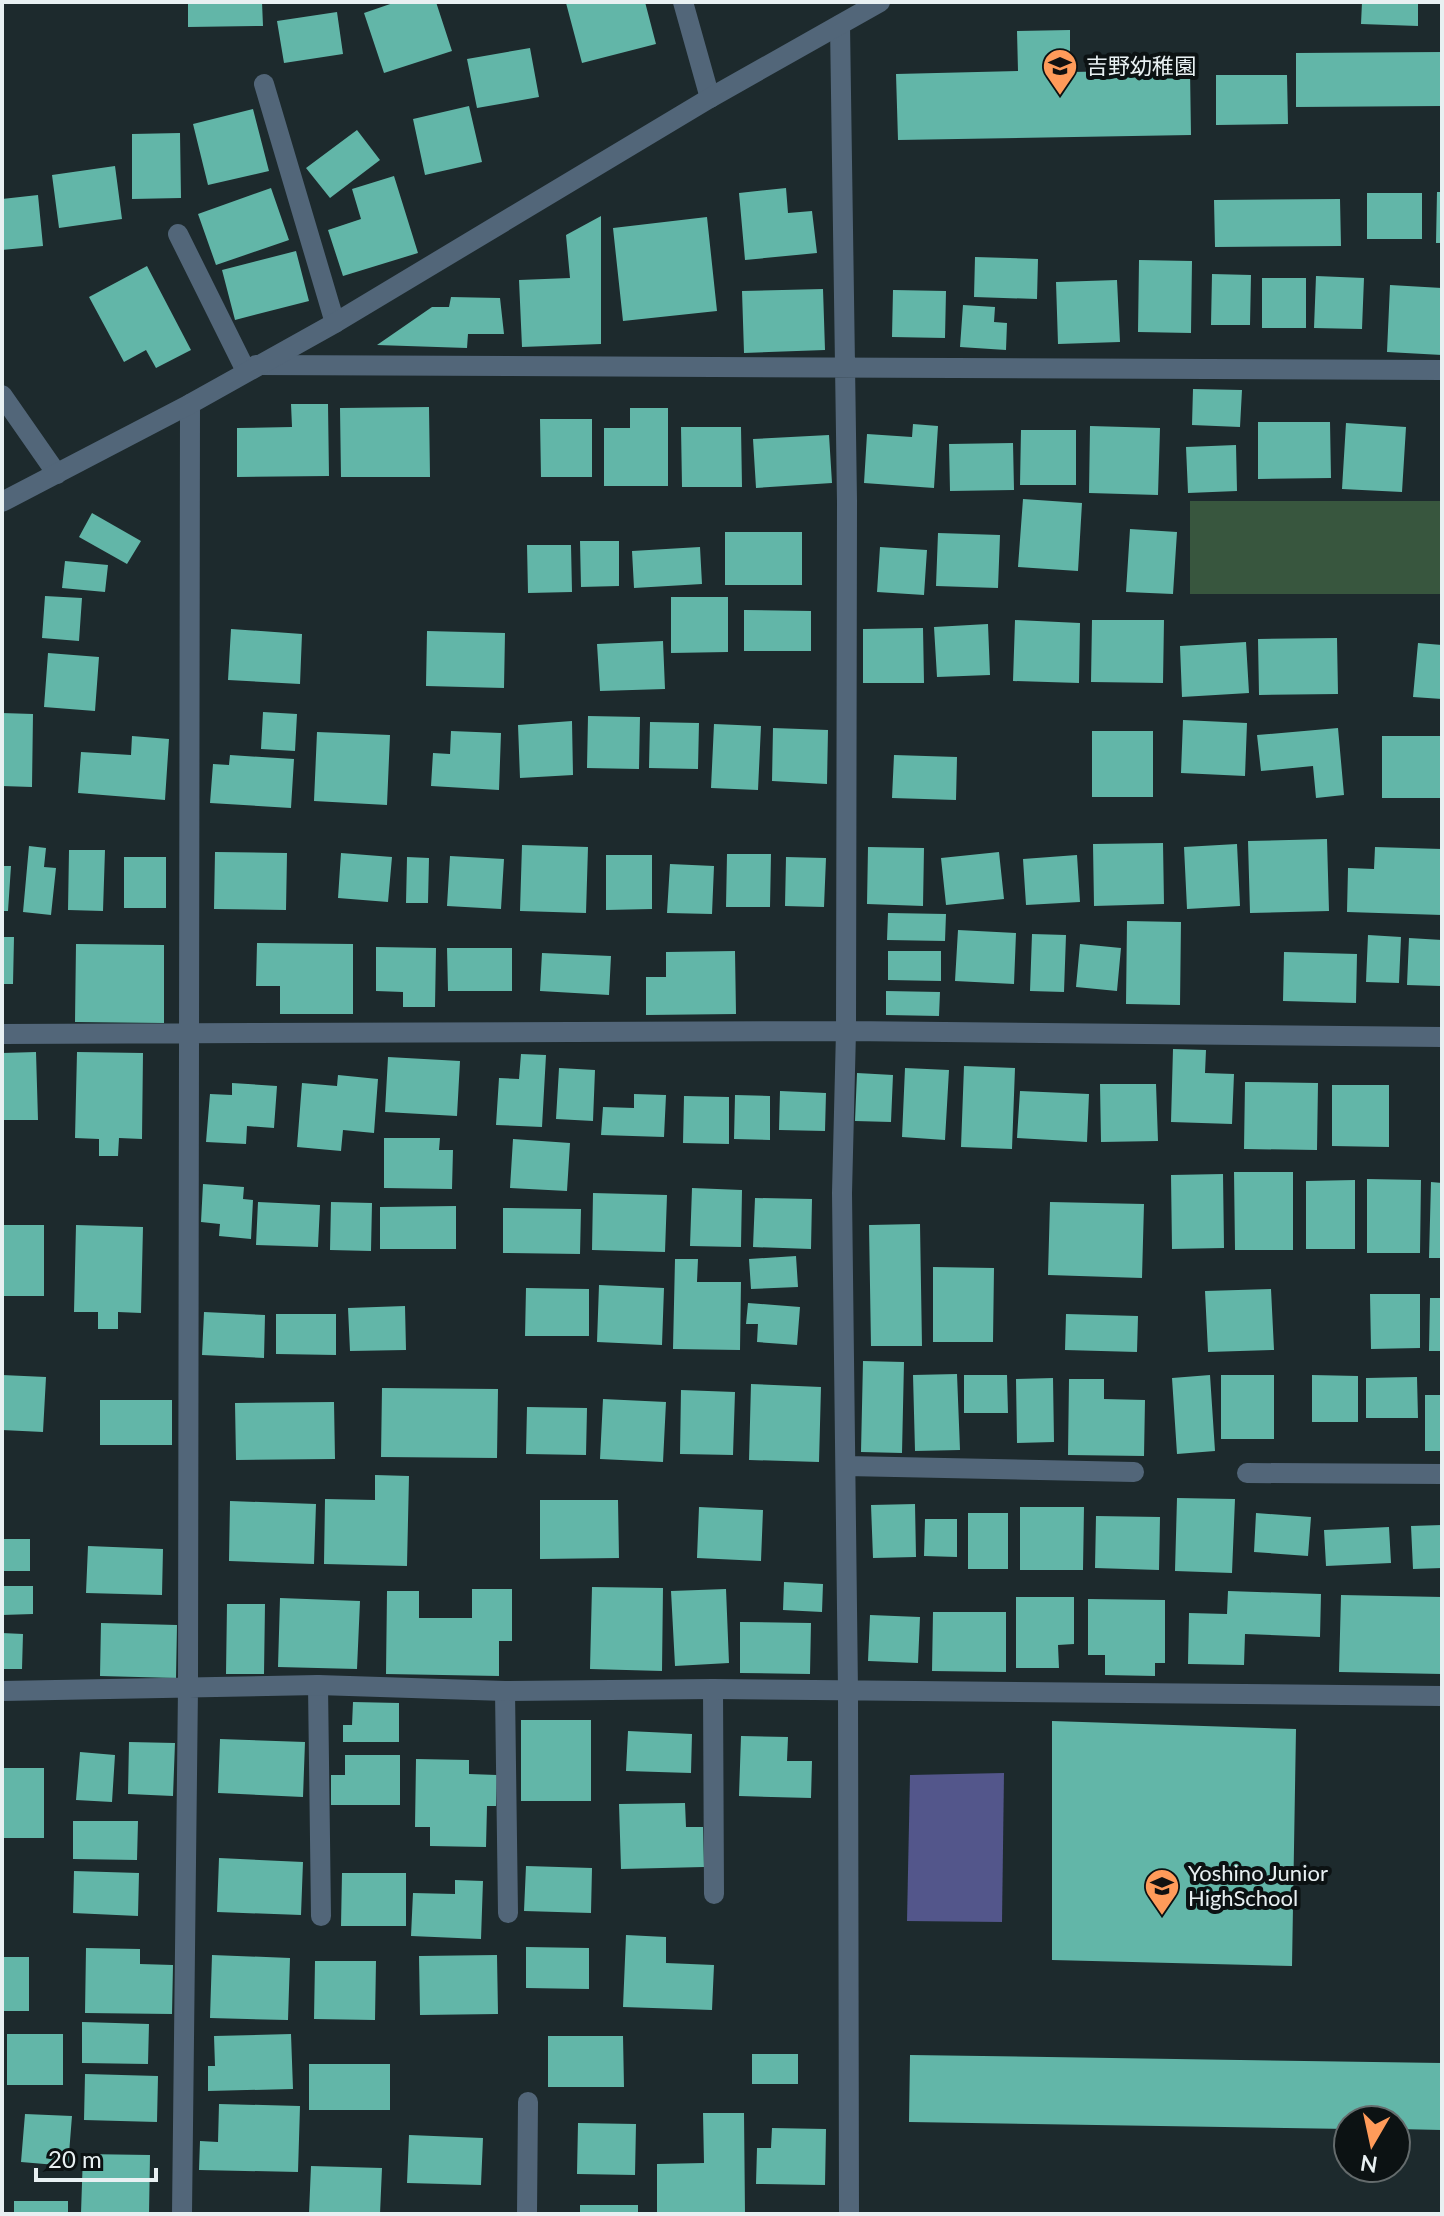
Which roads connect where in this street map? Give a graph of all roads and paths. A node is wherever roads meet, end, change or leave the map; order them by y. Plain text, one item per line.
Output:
1 (683, 2) edge
2 (880, 2) edge
3 (840, 25) junction
4 (264, 84) dead end
5 (710, 98) junction
6 (178, 234) dead end
7 (335, 323) junction
8 (251, 368) junction
9 (845, 369) junction
10 (1442, 370) edge
11 (2, 395) edge
12 (190, 404) junction
13 (57, 474) junction
14 (2, 502) edge
15 (846, 1031) junction
16 (189, 1033) junction
17 (2, 1034) edge
18 (1442, 1037) edge
19 (846, 1466) junction
20 (1134, 1472) dead end
21 (1247, 1473) dead end
22 (1442, 1474) edge
23 (318, 1685) junction
24 (188, 1687) junction
25 (713, 1689) junction
26 (2, 1691) edge
27 (505, 1691) junction
28 (848, 1691) junction
29 (1442, 1696) edge
30 (714, 1894) dead end
31 (508, 1913) dead end
32 (321, 1916) dead end
33 (528, 2102) dead end
34 (182, 2214) edge
35 (527, 2214) edge
36 (849, 2214) edge

1 - 5 street
2 - 3 street
3 - 5 street
3 - 9 street
4 - 7 street
5 - 7 street
6 - 8 street
7 - 8 street
8 - 9 street
8 - 12 street
9 - 10 street
9 - 15 street
11 - 13 street
12 - 13 street
12 - 16 street
13 - 14 street
15 - 16 street
15 - 18 street
15 - 19 street
16 - 17 street
16 - 24 street
19 - 20 street
19 - 28 street
21 - 22 street
23 - 24 street
23 - 27 street
23 - 32 street
24 - 26 street
24 - 34 street
25 - 27 street
25 - 28 street
25 - 30 street
27 - 31 street
28 - 29 street
28 - 36 street
33 - 35 street

